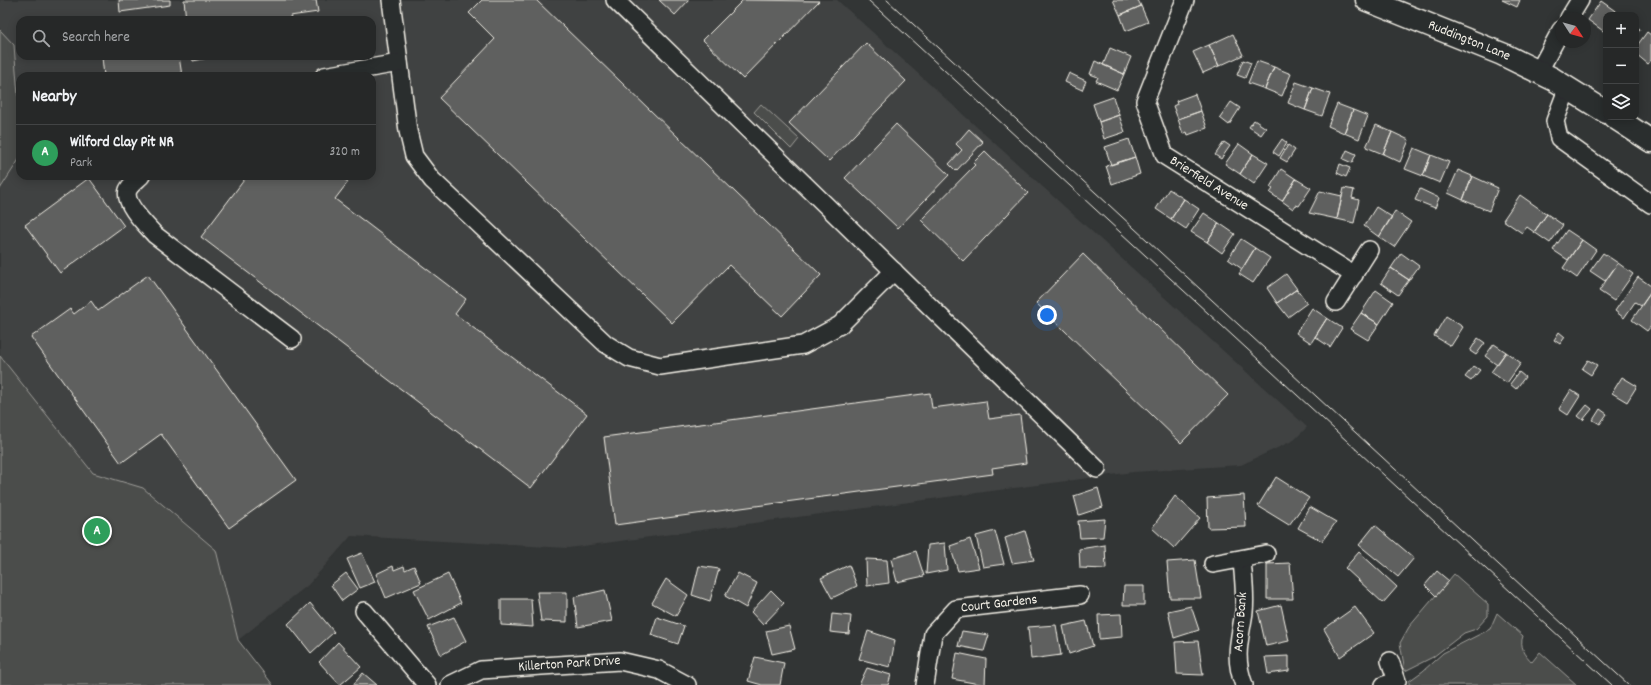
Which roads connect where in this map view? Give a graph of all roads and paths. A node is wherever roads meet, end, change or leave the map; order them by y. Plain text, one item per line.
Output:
1 (391, 0) edge
2 (615, 0) edge
3 (1185, 0) edge
4 (1367, 0) edge
5 (1580, 0) edge
6 (1573, 12) edge
7 (1555, 41) edge
8 (399, 63) junction
9 (347, 72) edge
10 (1539, 72) junction
11 (1568, 87) junction
12 (1603, 110) edge
13 (1619, 120) edge
14 (1651, 141) edge
15 (137, 180) edge
16 (1651, 204) edge
17 (1370, 250) dead end
18 (894, 271) junction
19 (1354, 275) junction
20 (1336, 302) dead end
21 (292, 339) dead end
22 (1097, 469) dead end
23 (1266, 554) dead end
24 (1242, 559) junction
25 (1213, 564) dead end
26 (1080, 595) dead end
27 (364, 611) dead end
28 (1390, 661) dead end
29 (427, 685) edge
30 (450, 685) edge
31 (687, 685) edge
32 (925, 685) edge
33 (1244, 685) edge
34 (1384, 685) edge

1 - 8 street
2 - 18 street
3 - 19 street, Brierfield Avenue
4 - 10 main road, Ruddington Lane
5 - 6 street
7 - 10 street
8 - 9 street
8 - 18 street
10 - 11 main road, Ruddington Lane
11 - 12 main road, Ruddington Lane
11 - 16 street
13 - 14 main road
15 - 21 street
17 - 19 street
18 - 22 street
19 - 20 street
23 - 24 street
24 - 25 street
24 - 33 street, Acorn Bank
26 - 32 street, Court Gardens
27 - 29 street
28 - 34 street
30 - 31 street, Killerton Park Drive

